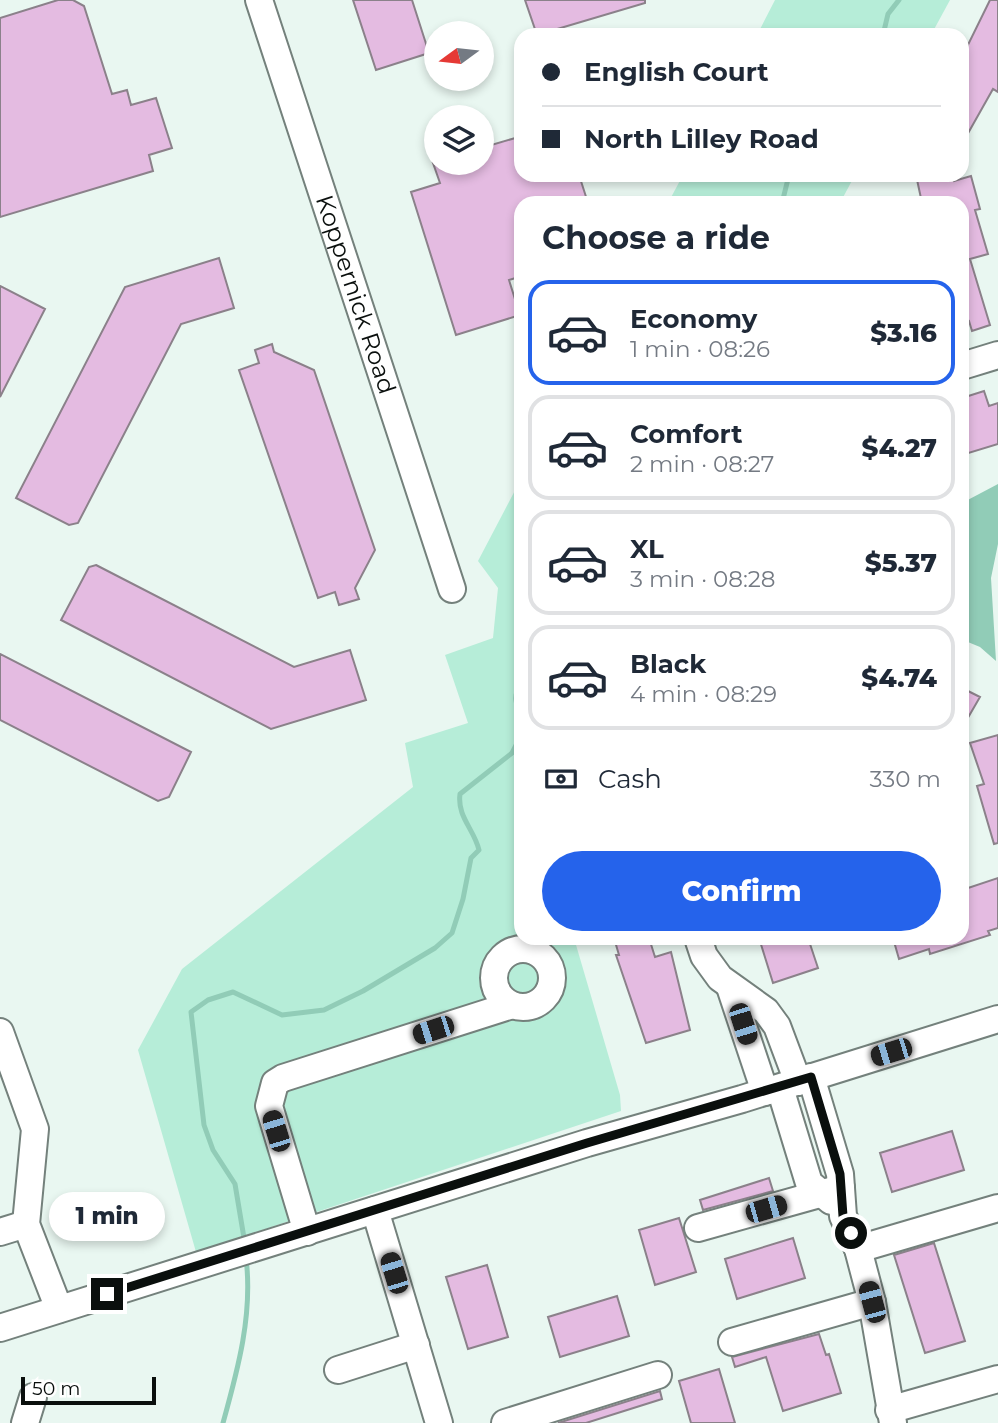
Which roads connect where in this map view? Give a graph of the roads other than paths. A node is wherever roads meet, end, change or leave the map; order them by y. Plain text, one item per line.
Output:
1 (259, 0) edge
2 (998, 355) edge
3 (969, 364) edge
4 (452, 589) dead end
5 (700, 945) edge
6 (509, 1006) dead end
7 (998, 1019) edge
8 (0, 1032) edge
9 (788, 1085) junction
10 (832, 1190) junction
11 (998, 1208) edge
12 (375, 1210) junction
13 (26, 1224) junction
14 (698, 1228) dead end
15 (0, 1232) edge
16 (307, 1232) junction
17 (858, 1249) junction
18 (872, 1302) junction
19 (59, 1309) junction
20 (0, 1328) edge
21 (732, 1342) dead end
22 (416, 1345) junction
23 (338, 1370) dead end
24 (658, 1376) dead end
25 (998, 1379) edge
26 (891, 1416) edge
27 (439, 1423) edge
28 (505, 1423) edge

1 - 4 street, Koppernick Road
2 - 3 street
5 - 9 street
6 - 16 street
7 - 9 street
8 - 13 street
9 - 10 street
9 - 12 street
10 - 14 street
10 - 17 street
11 - 17 street
12 - 16 street
12 - 22 street
13 - 15 street
13 - 19 street
16 - 19 street
17 - 18 street
18 - 21 street
18 - 26 street
19 - 20 street
22 - 23 street
22 - 27 street
24 - 28 street
25 - 26 street

